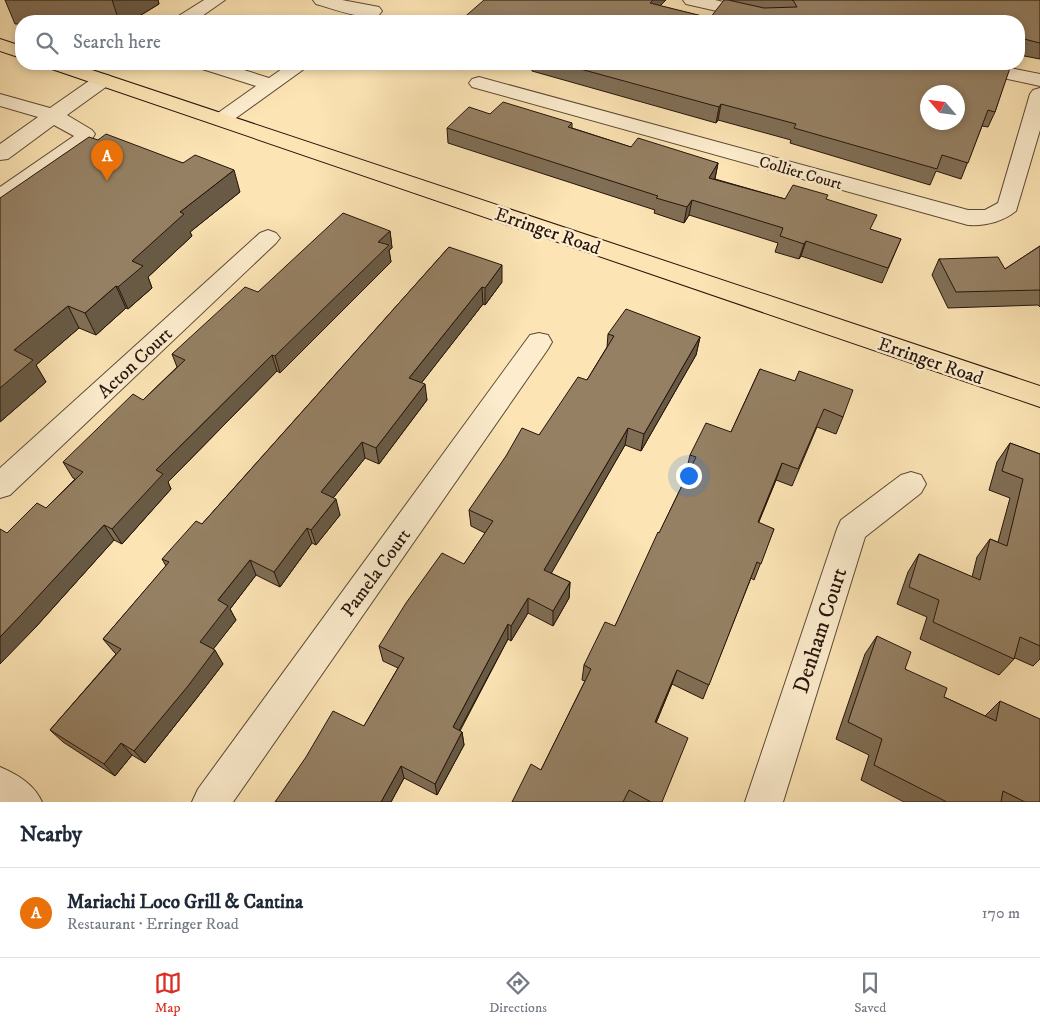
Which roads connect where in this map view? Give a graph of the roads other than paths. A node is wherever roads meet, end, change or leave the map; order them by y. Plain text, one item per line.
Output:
1 (216, 0) edge
2 (322, 0) edge
3 (692, 0) edge
4 (373, 11) edge
5 (192, 15) edge
6 (757, 15) edge
7 (1, 45) edge
8 (15, 50) edge
9 (74, 70) edge
10 (225, 70) edge
11 (293, 70) edge
12 (992, 70) edge
13 (103, 80) junction
14 (1040, 80) edge
15 (479, 82) dead end
16 (272, 85) junction
17 (1040, 94) edge
18 (0, 100) edge
19 (53, 117) junction
20 (222, 119) junction
21 (0, 154) edge
22 (0, 197) edge
23 (268, 238) dead end
24 (539, 342) dead end
25 (1040, 397) edge
26 (911, 484) dead end
27 (0, 486) edge
28 (0, 786) edge
29 (23, 802) edge
30 (211, 802) edge
31 (764, 802) edge

1 - 5 street
2 - 4 street
3 - 6 street
7 - 8 main road
9 - 13 main road, Erringer Road
10 - 16 street
11 - 16 street
12 - 14 street
13 - 19 street
13 - 20 main road, Erringer Road
15 - 17 street, Collier Court
16 - 20 street
18 - 19 street
19 - 21 street
19 - 22 street
20 - 25 main road, Erringer Road
23 - 27 street, Acton Court
24 - 30 street, Pamela Court
26 - 31 street, Denham Court
28 - 29 street

